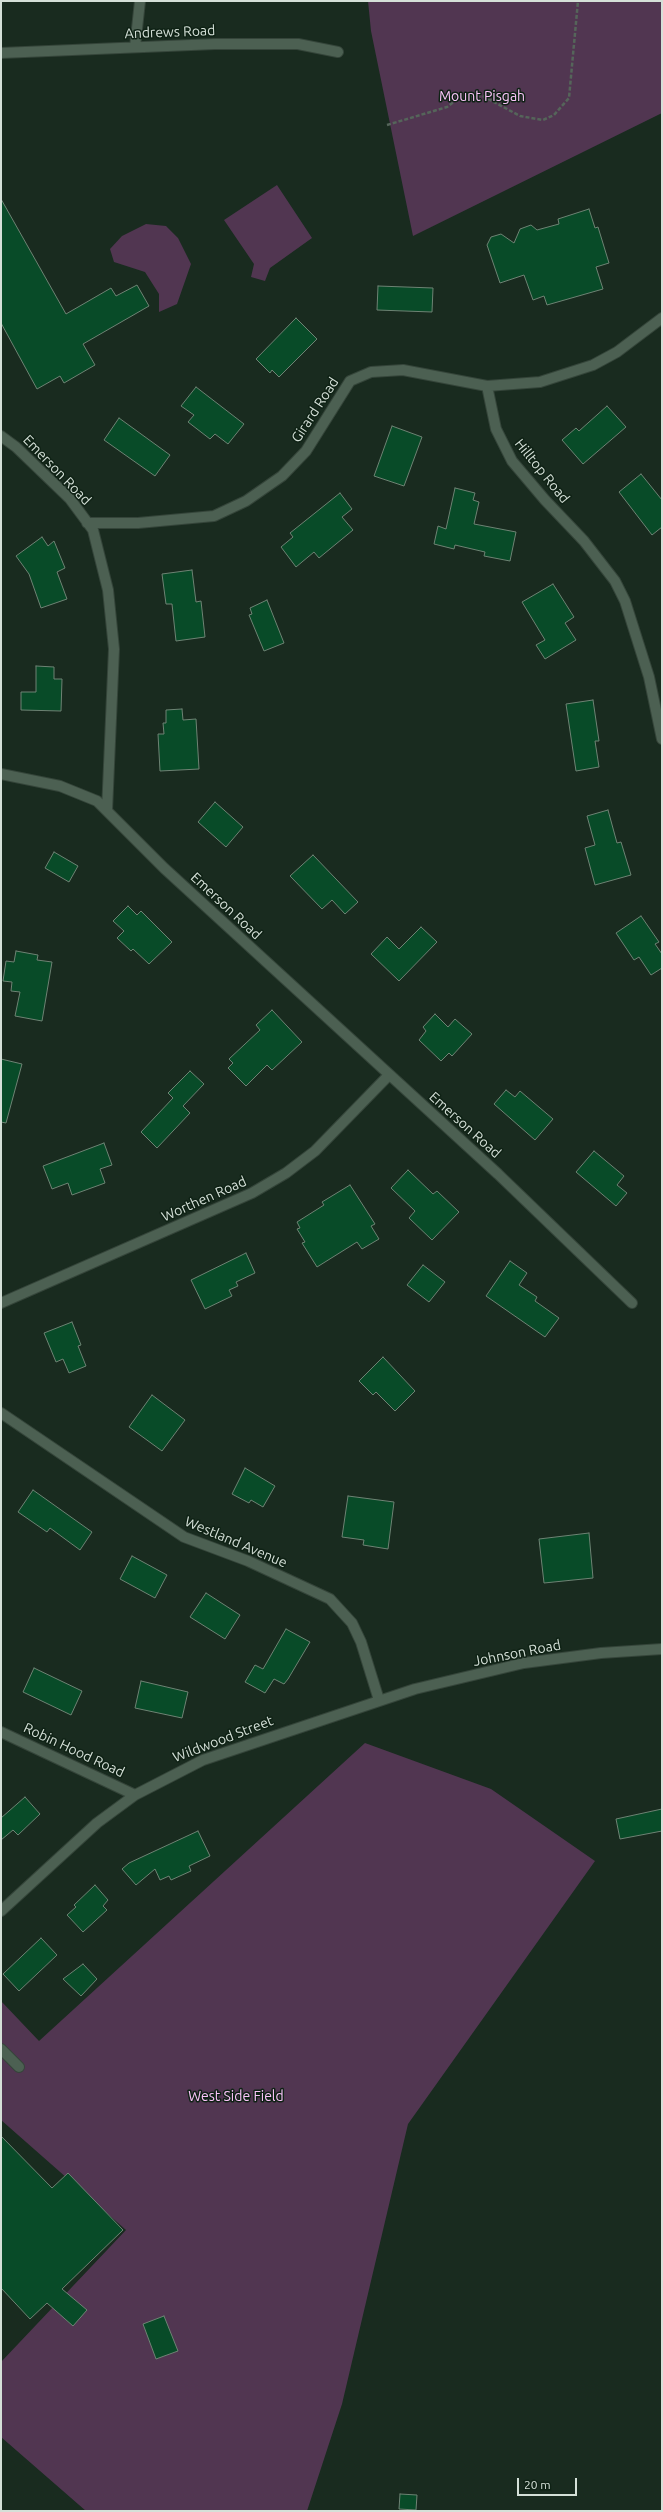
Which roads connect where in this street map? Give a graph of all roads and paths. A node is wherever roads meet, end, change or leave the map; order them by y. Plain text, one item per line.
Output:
1 (140, 1) edge
2 (578, 1) edge
3 (135, 47) junction
4 (338, 52) dead end
5 (1, 54) edge
6 (387, 125) dead end
7 (662, 318) edge
8 (487, 386) junction
9 (1, 436) edge
10 (87, 523) junction
11 (662, 739) edge
12 (1, 774) edge
13 (107, 811) junction
14 (389, 1075) junction
15 (1, 1303) edge
16 (632, 1303) dead end
17 (1, 1413) edge
18 (662, 1649) edge
19 (379, 1700) junction
20 (1, 1732) edge
21 (135, 1795) junction
22 (1, 1911) edge
23 (1, 2049) edge
24 (19, 2067) dead end

1 - 3 street
2 - 6 path
3 - 4 street, Andrews Road
3 - 5 street, Andrews Road
7 - 8 street, Girard Road
8 - 10 street, Girard Road
8 - 11 street, Hilltop Road
9 - 10 street, Emerson Road
10 - 13 street, Emerson Road
12 - 13 street
13 - 14 street, Emerson Road
14 - 15 street, Worthen Road
14 - 16 street, Emerson Road
17 - 19 street, Westland Avenue
18 - 19 street, Johnson Road
19 - 21 street, Wildwood Street
20 - 21 street, Robin Hood Road
21 - 22 street, Wildwood Street
23 - 24 street

